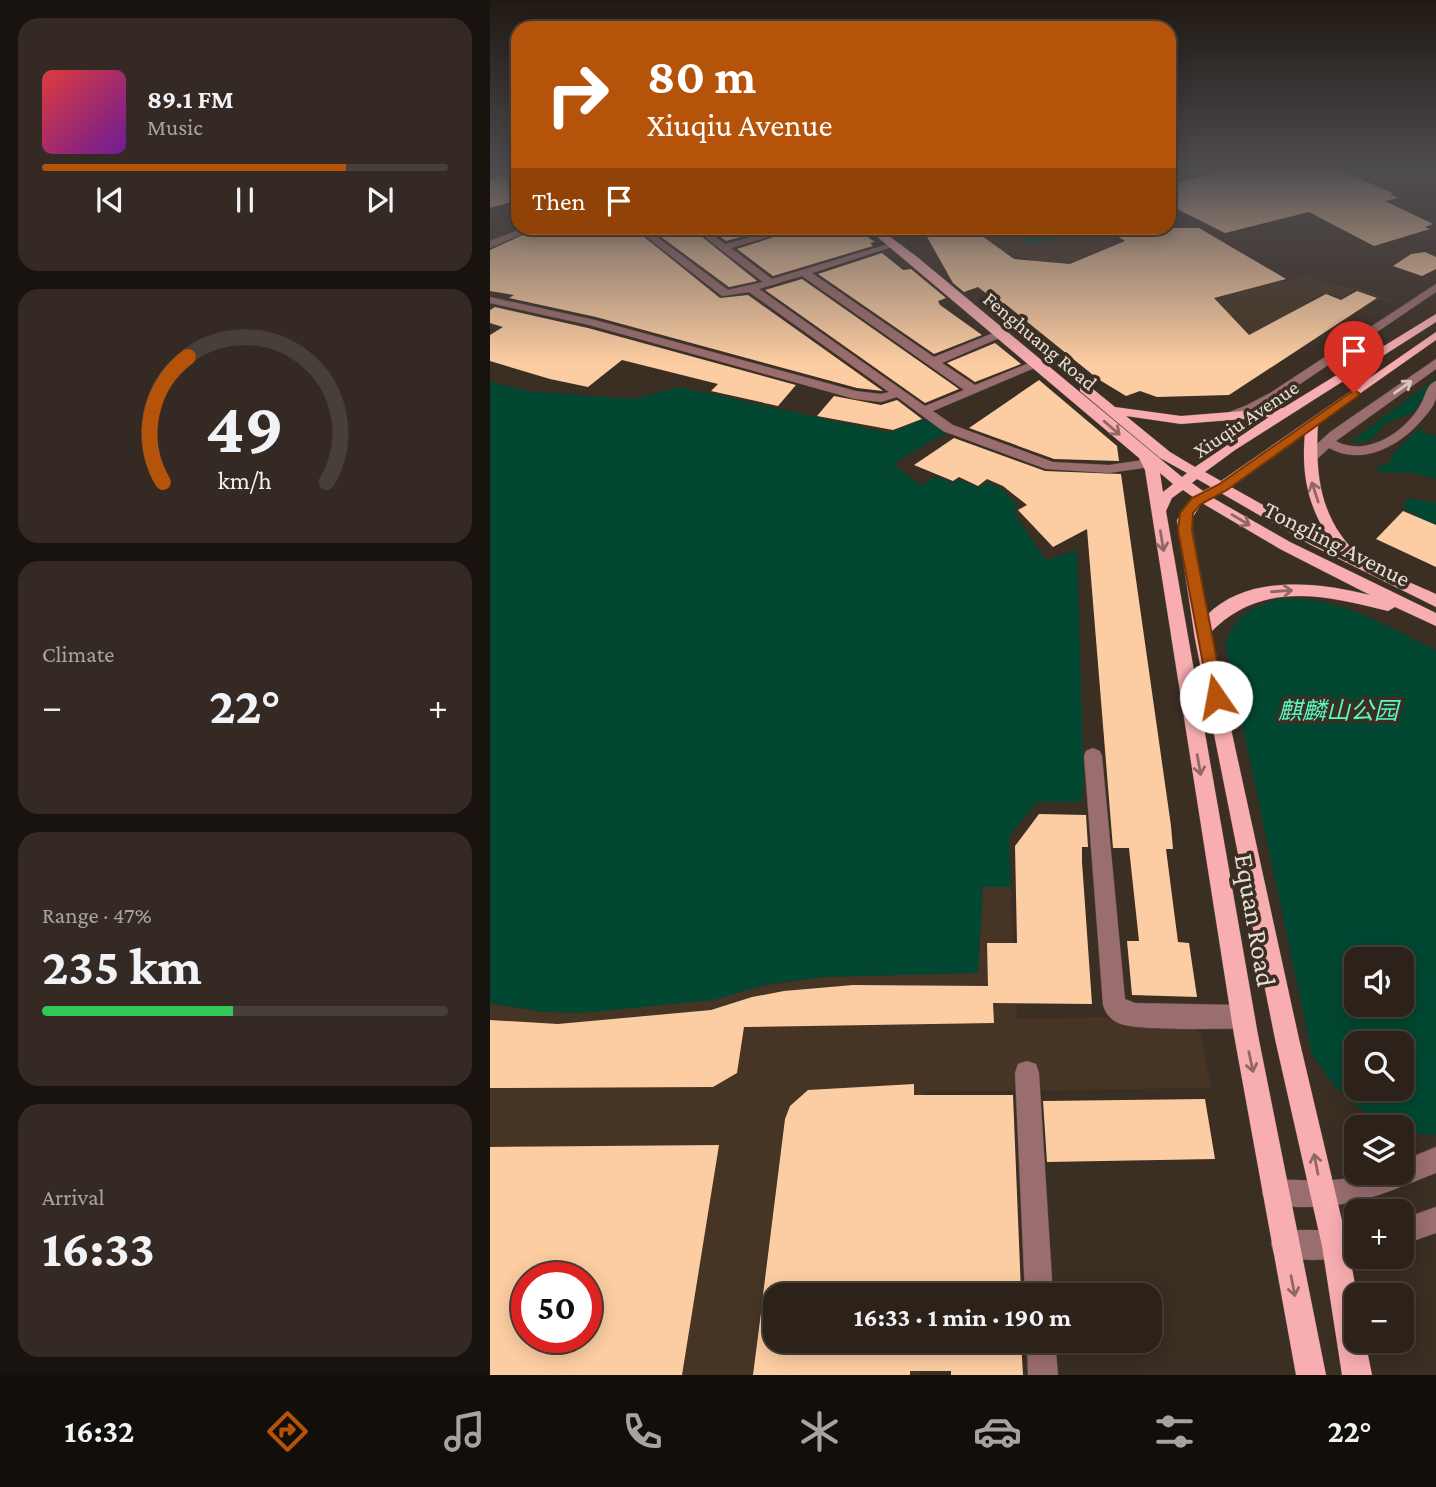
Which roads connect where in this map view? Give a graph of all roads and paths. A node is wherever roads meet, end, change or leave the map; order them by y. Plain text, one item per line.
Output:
1 (512, 236) edge
2 (651, 236) edge
3 (709, 236) edge
4 (763, 236) edge
5 (882, 236) edge
6 (891, 236) edge
7 (891, 244) junction
8 (490, 246) edge
9 (724, 247) junction
10 (803, 272) junction
11 (771, 283) junction
12 (1436, 287) edge
13 (752, 289) junction
14 (490, 300) edge
15 (1436, 317) edge
16 (1002, 333) junction
17 (1436, 335) edge
18 (933, 362) junction
19 (1436, 363) edge
20 (1038, 364) junction
21 (1436, 385) edge
22 (973, 390) junction
23 (899, 393) junction
24 (1112, 410) junction
25 (923, 411) junction
26 (1290, 411) junction
27 (1217, 418) junction
28 (1312, 422) junction
29 (1327, 442) junction
30 (1310, 458) junction
31 (1147, 459) junction
32 (1191, 479) junction
33 (1213, 493) junction
34 (1159, 511) junction
35 (1366, 567) junction
36 (1436, 601) edge
37 (1436, 620) edge
38 (1202, 631) junction
39 (1093, 756) dead end
40 (1242, 1017) junction
41 (1027, 1073) dead end
42 (1436, 1160) edge
43 (1275, 1192) junction
44 (1322, 1194) junction
45 (1436, 1220) edge
46 (1414, 1228) edge
47 (1344, 1240) edge
48 (1284, 1244) junction
49 (1344, 1244) edge
50 (1348, 1269) edge
51 (1038, 1283) edge
52 (1042, 1353) edge
53 (1043, 1375) edge
54 (1311, 1375) edge
55 (1357, 1375) edge

1 - 8 street
2 - 13 street
3 - 9 street
4 - 9 street
5 - 7 main road, Fenghuang Road
6 - 24 main road, Fenghuang Road
7 - 10 street
7 - 16 main road, Fenghuang Road
9 - 11 street
10 - 11 street
10 - 18 street
11 - 13 street
12 - 27 street
13 - 23 street
14 - 23 street
15 - 26 main road, Xiuqiu Avenue
16 - 18 street
16 - 20 main road, Fenghuang Road
17 - 28 main road, Xiuqiu Avenue
18 - 22 street
29 -> 19 street
20 - 22 street
20 -> 31 main road, Fenghuang Road
21 - 29 street
22 - 25 street
23 - 25 street
24 - 27 main road
24 - 32 main road, Fenghuang Road
25 - 31 street
26 - 27 main road
26 - 32 main road, Xiuqiu Avenue
28 - 30 main road
28 - 33 main road, Xiuqiu Avenue
29 - 30 street
35 -> 30 main road
31 - 32 main road, Fenghuang Road
31 - 34 main road, Equan Road
32 - 33 main road, Tongling Avenue
32 - 34 main road
33 - 35 main road, Tongling Avenue
33 -> 37 main road, Tongling Avenue
33 - 38 main road, Equan Road
34 -> 40 main road, Equan Road
35 - 36 main road, Tongling Avenue
38 -> 37 main road
44 -> 38 main road, Equan Road
39 - 40 street
40 -> 43 main road, Equan Road
41 - 51 street
42 - 44 street
43 - 44 street
43 - 48 main road, Equan Road
44 - 47 main road, Equan Road
45 - 46 street
48 - 49 street
48 -> 54 main road, Equan Road
50 - 55 main road, Equan Road
52 - 53 street

